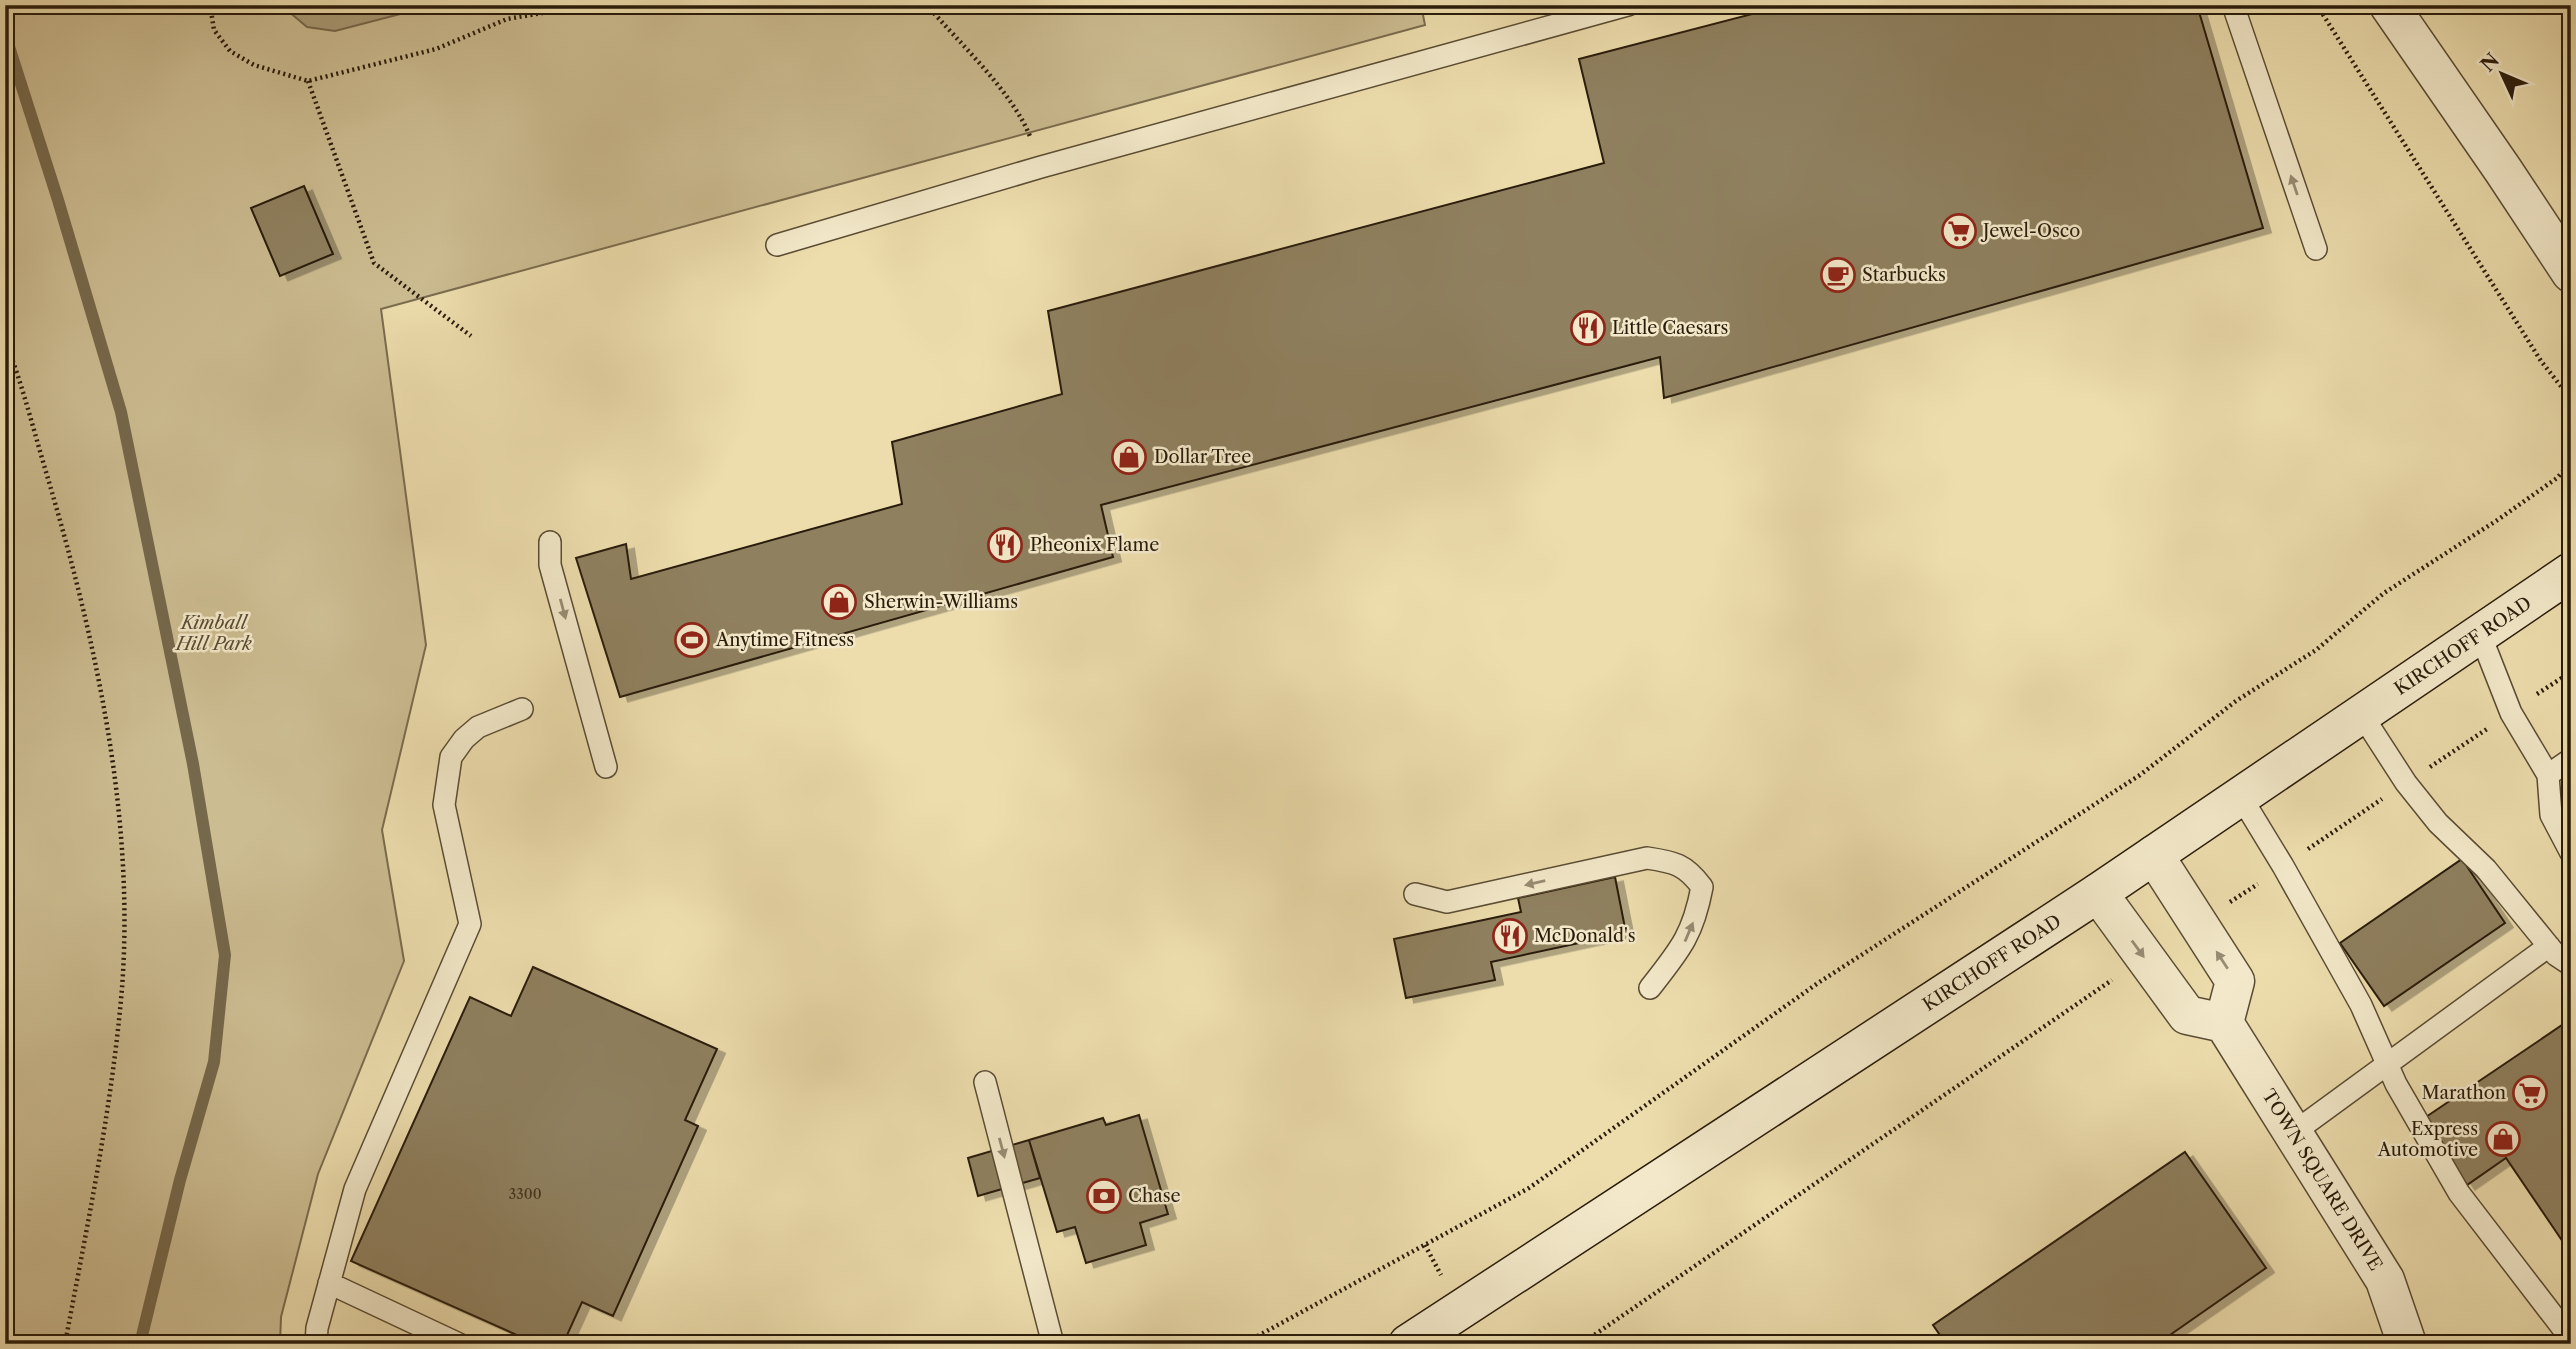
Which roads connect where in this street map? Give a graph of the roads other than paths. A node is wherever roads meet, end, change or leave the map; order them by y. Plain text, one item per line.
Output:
1 (1628, 5) edge
2 (2234, 5) edge
3 (2389, 5) edge
4 (776, 245) dead end
5 (2316, 249) dead end
6 (2571, 273) edge
7 (550, 542) dead end
8 (2571, 572) edge
9 (2480, 634) junction
10 (522, 709) dead end
11 (2362, 715) junction
12 (2571, 759) edge
13 (606, 768) dead end
14 (2548, 775) junction
15 (2241, 797) junction
16 (2571, 853) edge
17 (2154, 855) junction
18 (1415, 894) dead end
19 (2098, 894) junction
20 (2549, 946) junction
21 (2571, 965) edge
22 (1650, 988) dead end
23 (2224, 1023) junction
24 (2388, 1064) junction
25 (985, 1082) dead end
26 (2293, 1133) junction
27 (330, 1283) junction
28 (2570, 1342) edge
29 (316, 1344) edge
30 (459, 1344) edge
31 (1053, 1344) edge
32 (1408, 1344) edge
33 (2407, 1344) edge

1 - 4 lane
5 -> 2 lane
3 - 6 main road
7 -> 13 lane
8 - 9 main road, KIRCHOFF ROAD
9 - 11 main road, KIRCHOFF ROAD
9 - 14 lane
10 - 27 lane
11 - 15 main road, KIRCHOFF ROAD
11 - 20 lane
12 - 14 lane
14 - 16 lane
15 - 17 main road, KIRCHOFF ROAD
15 - 24 lane
17 - 19 main road, KIRCHOFF ROAD
23 -> 17 main road
22 -> 18 lane
19 -> 23 main road
19 - 32 main road, KIRCHOFF ROAD
20 - 21 lane
20 - 24 lane
23 - 26 main road, TOWN SQUARE DRIVE
24 - 26 lane
24 - 28 lane
25 -> 31 lane
26 - 33 main road, TOWN SQUARE DRIVE
27 - 29 lane
27 - 30 lane

